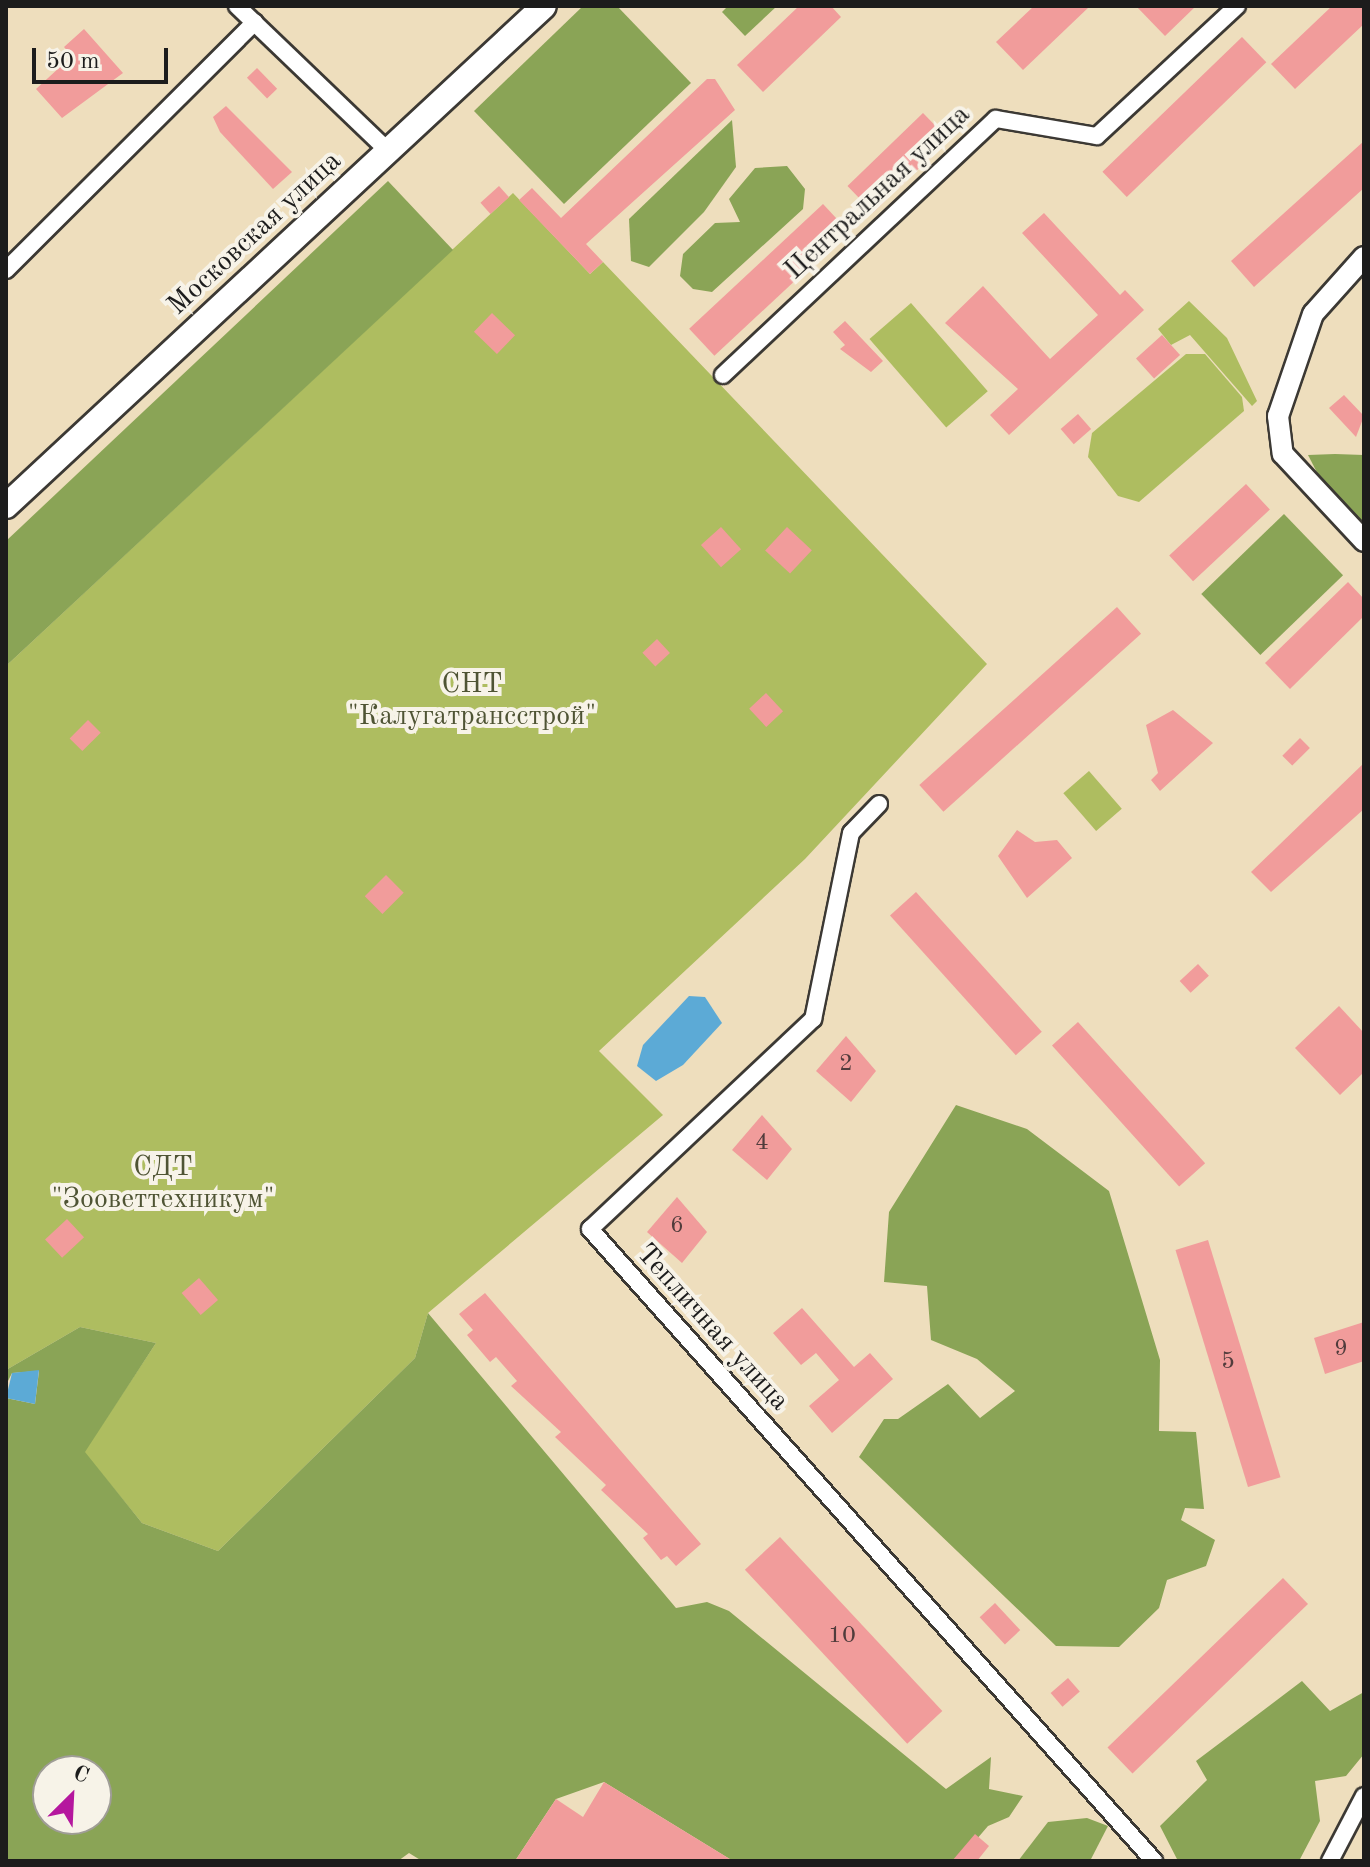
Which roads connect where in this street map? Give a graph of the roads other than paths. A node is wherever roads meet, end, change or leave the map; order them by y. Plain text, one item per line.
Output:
1 (237, 6) edge
2 (544, 6) edge
3 (1237, 6) edge
4 (255, 22) junction
5 (388, 151) junction
6 (1364, 257) edge
7 (6, 270) edge
8 (723, 375) dead end
9 (6, 506) edge
10 (1364, 541) edge
11 (879, 804) dead end
12 (1364, 1796) edge
13 (1154, 1861) edge
14 (1330, 1861) edge

1 - 4 street
2 - 5 main road, Московская улица
3 - 8 street, Центральная улица
4 - 5 street
4 - 7 street
5 - 9 main road, Московская улица
6 - 10 street
11 - 13 street, Тепличная улица
12 - 14 street

